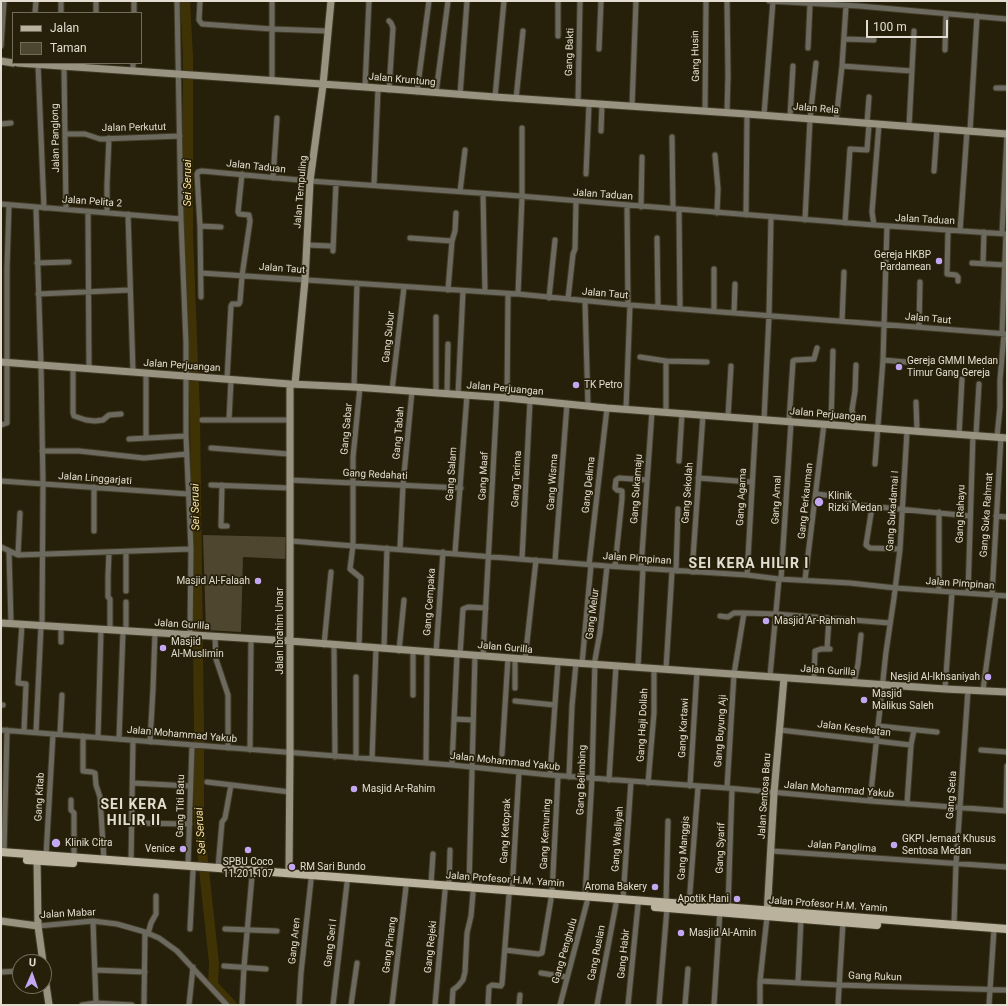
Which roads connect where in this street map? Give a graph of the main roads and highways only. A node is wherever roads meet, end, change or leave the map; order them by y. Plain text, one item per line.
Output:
1 (2, 854) edge
2 (41, 858) junction
3 (194, 869) junction
4 (213, 869) junction
5 (289, 876) junction
6 (363, 882) junction
7 (447, 888) junction
8 (586, 899) junction
9 (667, 905) junction
10 (767, 914) junction
11 (840, 920) junction
12 (1007, 930) edge
13 (994, 931) junction
14 (1007, 935) edge

1 - 2 main road, Jalan Profesor H.M. Yamin
2 - 3 main road, Jalan Profesor H.M. Yamin
2 - 3 main road, Jalan Profesor H.M. Yamin
3 - 4 main road, Jalan Profesor H.M. Yamin
4 - 5 main road, Jalan Profesor H.M. Yamin
4 - 5 main road, Jalan Profesor H.M. Yamin
5 - 6 main road, Jalan Profesor H.M. Yamin
5 - 6 main road, Jalan Profesor H.M. Yamin
6 - 7 main road, Jalan Profesor H.M. Yamin
6 - 7 main road, Jalan Profesor H.M. Yamin
7 - 8 main road, Jalan Profesor H.M. Yamin
8 - 9 main road, Jalan Profesor H.M. Yamin
8 - 9 main road, Jalan Profesor H.M. Yamin
9 - 10 main road, Jalan Profesor H.M. Yamin
10 - 11 main road, Jalan Profesor H.M. Yamin
10 - 11 main road, Jalan Profesor H.M. Yamin
11 - 13 main road, Jalan Profesor H.M. Yamin
11 - 13 main road, Jalan Profesor H.M. Yamin
12 - 13 main road, Jalan Profesor H.M. Yamin
13 - 14 main road, Jalan Profesor H.M. Yamin

